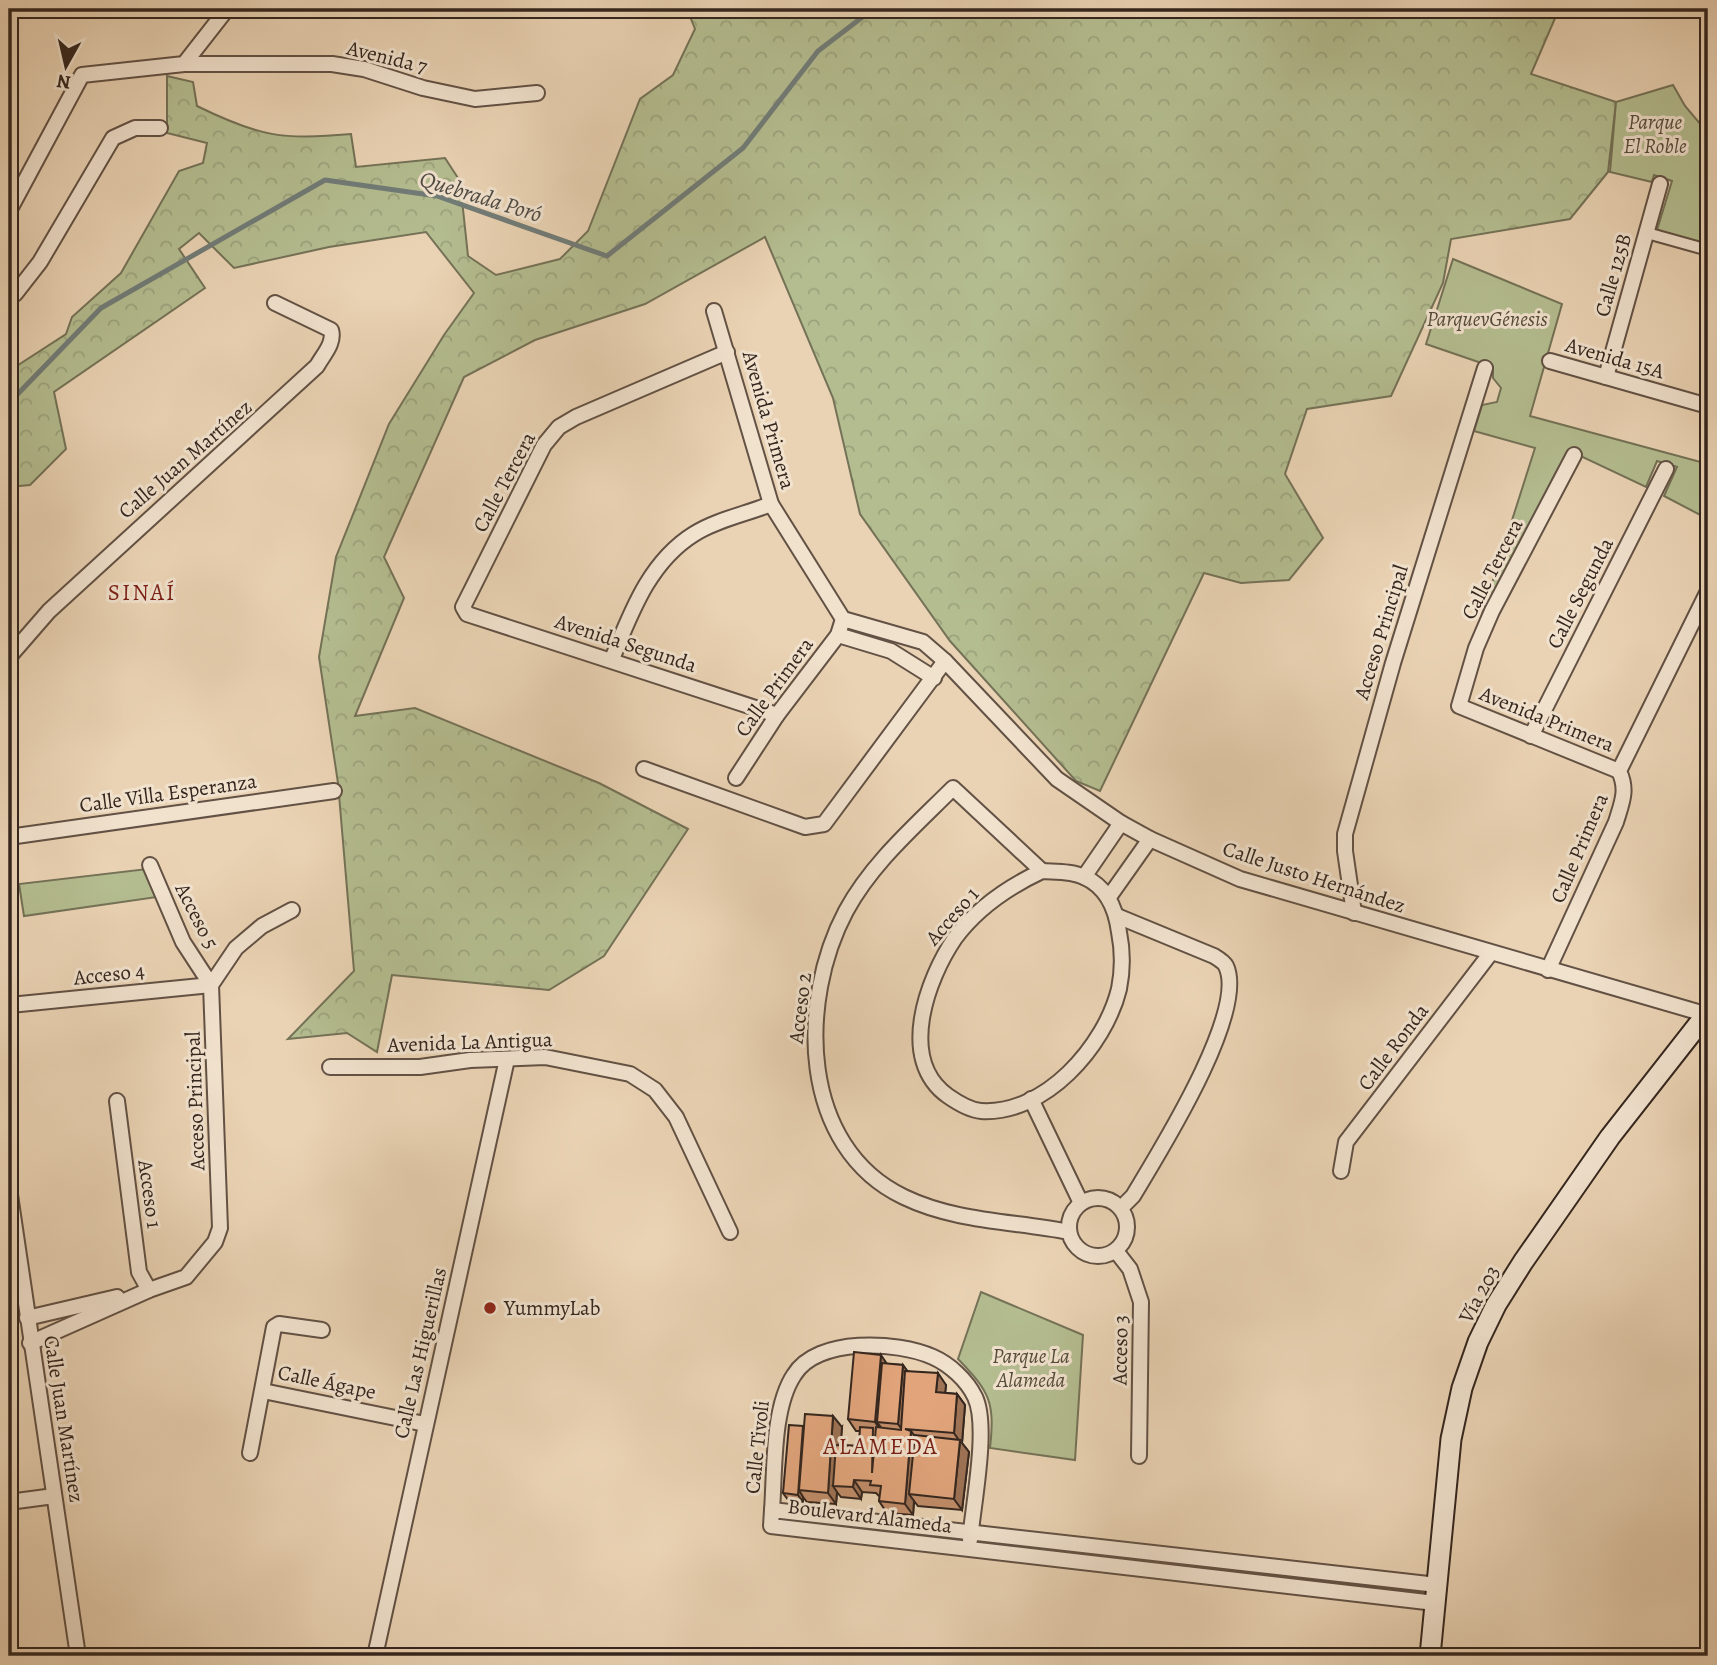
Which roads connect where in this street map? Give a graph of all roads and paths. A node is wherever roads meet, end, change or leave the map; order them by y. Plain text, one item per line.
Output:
1 (227, 9) edge
2 (464, 9) edge
3 (433, 10) edge
4 (184, 64) junction
5 (537, 93) dead end
6 (160, 128) dead end
7 (1660, 184) dead end
8 (9, 211) edge
9 (1647, 233) junction
10 (1708, 250) edge
11 (9, 296) edge
12 (275, 303) dead end
13 (714, 311) dead end
14 (727, 352) junction
15 (1550, 361) dead end
16 (1485, 368) dead end
17 (1606, 377) junction
18 (1708, 406) edge
19 (1574, 455) dead end
20 (1666, 470) dead end
21 (771, 504) junction
22 (1708, 591) edge
23 (464, 610) joint
24 (843, 619) junction
25 (838, 635) junction
26 (9, 657) edge
27 (612, 659) junction
28 (945, 661) junction
29 (934, 678) junction
30 (1460, 706) joint
31 (777, 715) junction
32 (1531, 736) junction
33 (644, 769) dead end
34 (1619, 771) junction
35 (736, 778) dead end
36 (334, 791) dead end
37 (1121, 823) junction
38 (9, 837) edge
39 (1150, 839) junction
40 (150, 865) dead end
41 (1042, 871) junction
42 (1084, 877) junction
43 (1109, 897) junction
44 (292, 910) dead end
45 (1354, 913) junction
46 (1117, 916) junction
47 (1490, 954) junction
48 (1548, 970) junction
49 (211, 985) junction
50 (10, 1005) edge
51 (1707, 1014) edge
52 (507, 1059) junction
53 (330, 1067) dead end
54 (1031, 1099) junction
55 (117, 1101) dead end
56 (1341, 1171) dead end
57 (9, 1188) edge
58 (1081, 1203) junction
59 (1121, 1208) junction
60 (1069, 1231) junction
61 (730, 1232) dead end
62 (1116, 1251) junction
63 (149, 1290) junction
64 (27, 1318) junction
65 (322, 1330) dead end
66 (30, 1343) junction
67 (262, 1391) junction
68 (425, 1424) junction
69 (250, 1453) dead end
70 (1139, 1456) dead end
71 (54, 1496) junction
72 (9, 1502) edge
73 (772, 1510) junction
74 (970, 1533) junction
75 (969, 1549) junction
76 (1119, 1550) junction
77 (1117, 1566) junction
78 (1274, 1567) junction
79 (1272, 1585) junction
80 (1436, 1594) junction
81 (78, 1656) edge
82 (375, 1656) edge
83 (1430, 1656) edge

1 - 4 street
2 - 3 street
4 - 5 street, Avenida 7
4 - 8 street, Avenida 7
6 - 11 street
7 - 9 street, Calle 125B
9 - 10 street
9 - 17 street, Calle 125B
12 - 26 street, Calle Juan Martínez
13 - 14 street, Avenida Primera
14 - 21 street, Avenida Primera
14 - 23 street, Calle Tercera
15 - 17 street, Avenida 15A
16 - 45 street, Acceso Principal
17 - 18 street, Avenida 15A
19 - 30 street, Calle Tercera
20 - 32 street, Calle Segunda
21 - 24 street, Avenida Primera
21 - 27 street
22 - 34 street, Calle Primera
23 - 27 street, Avenida Segunda
24 - 25 street, Calle Primera
24 - 28 street
25 - 29 street
25 - 31 street, Calle Primera
27 - 31 street, Avenida Segunda
28 - 29 street
28 - 37 street, Calle Justo Hernández
29 - 33 street
30 - 32 street, Avenida Primera
31 - 35 street, Calle Primera
32 - 34 street, Avenida Primera
34 - 48 street, Calle Primera
36 - 38 street, Calle Villa Esperanza
37 - 39 street, Calle Justo Hernández
37 - 42 street
39 - 43 street
39 - 45 street, Calle Justo Hernández
40 - 49 street, Acceso 5
41 - 42 street
41 - 54 street, Acceso 1
41 - 60 street, Acceso 2
42 - 43 street, Acceso 1
43 - 46 street, Acceso 1
44 - 49 street
45 - 47 street, Calle Justo Hernández
46 - 54 street, Acceso 1
46 - 59 street
47 - 48 street, Calle Justo Hernández
47 - 56 street, Calle Ronda
48 - 51 street, Calle Justo Hernández
49 - 50 street, Acceso 4
49 - 63 street, Acceso Principal
51 - 80 main road, Vía 203
52 - 53 street, Avenida La Antigua
52 - 61 street, Avenida La Antigua
52 - 68 street, Calle Las Higuerillas
54 - 58 street
55 - 63 street, Acceso 1
57 - 64 street, Calle Juan Martínez
58 - 59 street
58 - 60 street
59 - 62 street
60 - 62 street
62 - 70 street, Acceso 3
63 - 64 street, Acceso Principal
63 - 66 street, Acceso Principal
64 - 66 street, Calle Juan Martínez
65 - 67 street
66 - 71 street, Calle Juan Martínez
67 - 68 street, Calle Ágape
67 - 69 street
68 - 82 street, Calle Las Higuerillas
71 - 72 street
71 - 81 street, Calle Juan Martínez
73 - 74 street, Boulevard Alameda
73 - 74 street, Calle Tivoli
73 - 75 street, Boulevard Alameda
74 - 75 street, Calle Tivoli
74 - 76 street, Boulevard Alameda
75 - 77 street, Boulevard Alameda
76 - 77 street
76 - 78 street, Boulevard Alameda
77 - 79 street, Boulevard Alameda
78 - 79 street
78 - 80 street, Boulevard Alameda
79 - 80 street, Boulevard Alameda
80 - 83 main road, Vía 203

